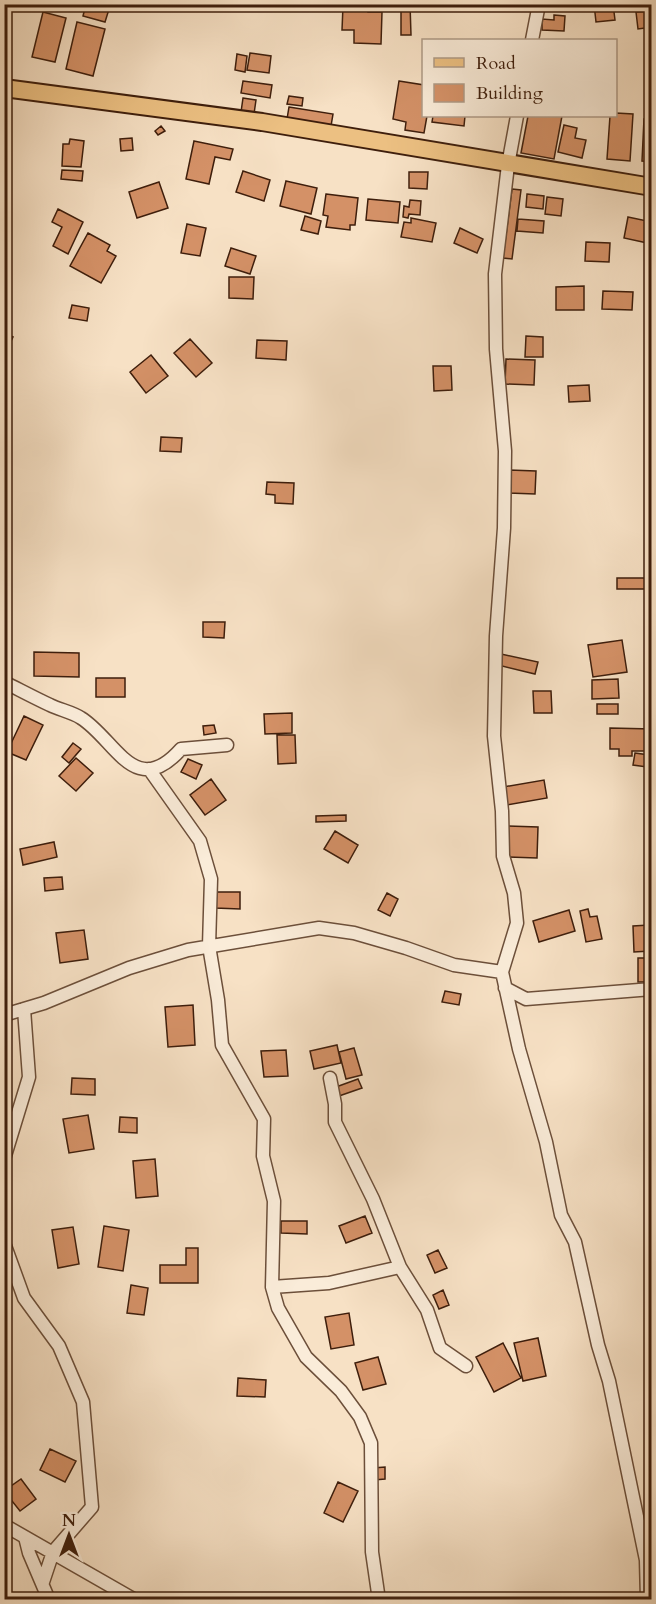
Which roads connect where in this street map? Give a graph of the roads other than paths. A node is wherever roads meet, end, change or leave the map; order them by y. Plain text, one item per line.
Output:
1 (539, 4) edge
2 (532, 39) edge
3 (4, 88) edge
4 (517, 117) edge
5 (508, 165) junction
6 (651, 187) edge
7 (4, 682) edge
8 (227, 745) dead end
9 (148, 769) junction
10 (209, 946) junction
11 (502, 972) junction
12 (505, 988) junction
13 (651, 989) edge
14 (526, 999) junction
15 (24, 1009) junction
16 (4, 1015) edge
17 (511, 1016) junction
18 (330, 1078) dead end
19 (4, 1159) edge
20 (4, 1243) edge
21 (400, 1267) junction
22 (272, 1287) junction
23 (466, 1366) dead end
24 (4, 1525) edge
25 (25, 1537) junction
26 (53, 1552) junction
27 (43, 1582) junction
28 (49, 1599) edge
29 (135, 1599) edge
30 (379, 1599) edge
31 (647, 1599) edge

1 - 2 street
3 - 5 main road
4 - 5 street
5 - 6 main road
5 - 11 street
7 - 9 street
8 - 9 street
9 - 10 street
10 - 11 street
10 - 15 street
10 - 22 street
11 - 12 street
12 - 14 street
12 - 17 street
13 - 14 street
14 - 17 street
15 - 16 street
15 - 19 street
17 - 31 street
18 - 21 street
20 - 26 street
21 - 22 street
21 - 23 street
22 - 30 street
24 - 25 street
25 - 26 street
25 - 27 street
26 - 27 street
26 - 29 street
27 - 28 street

